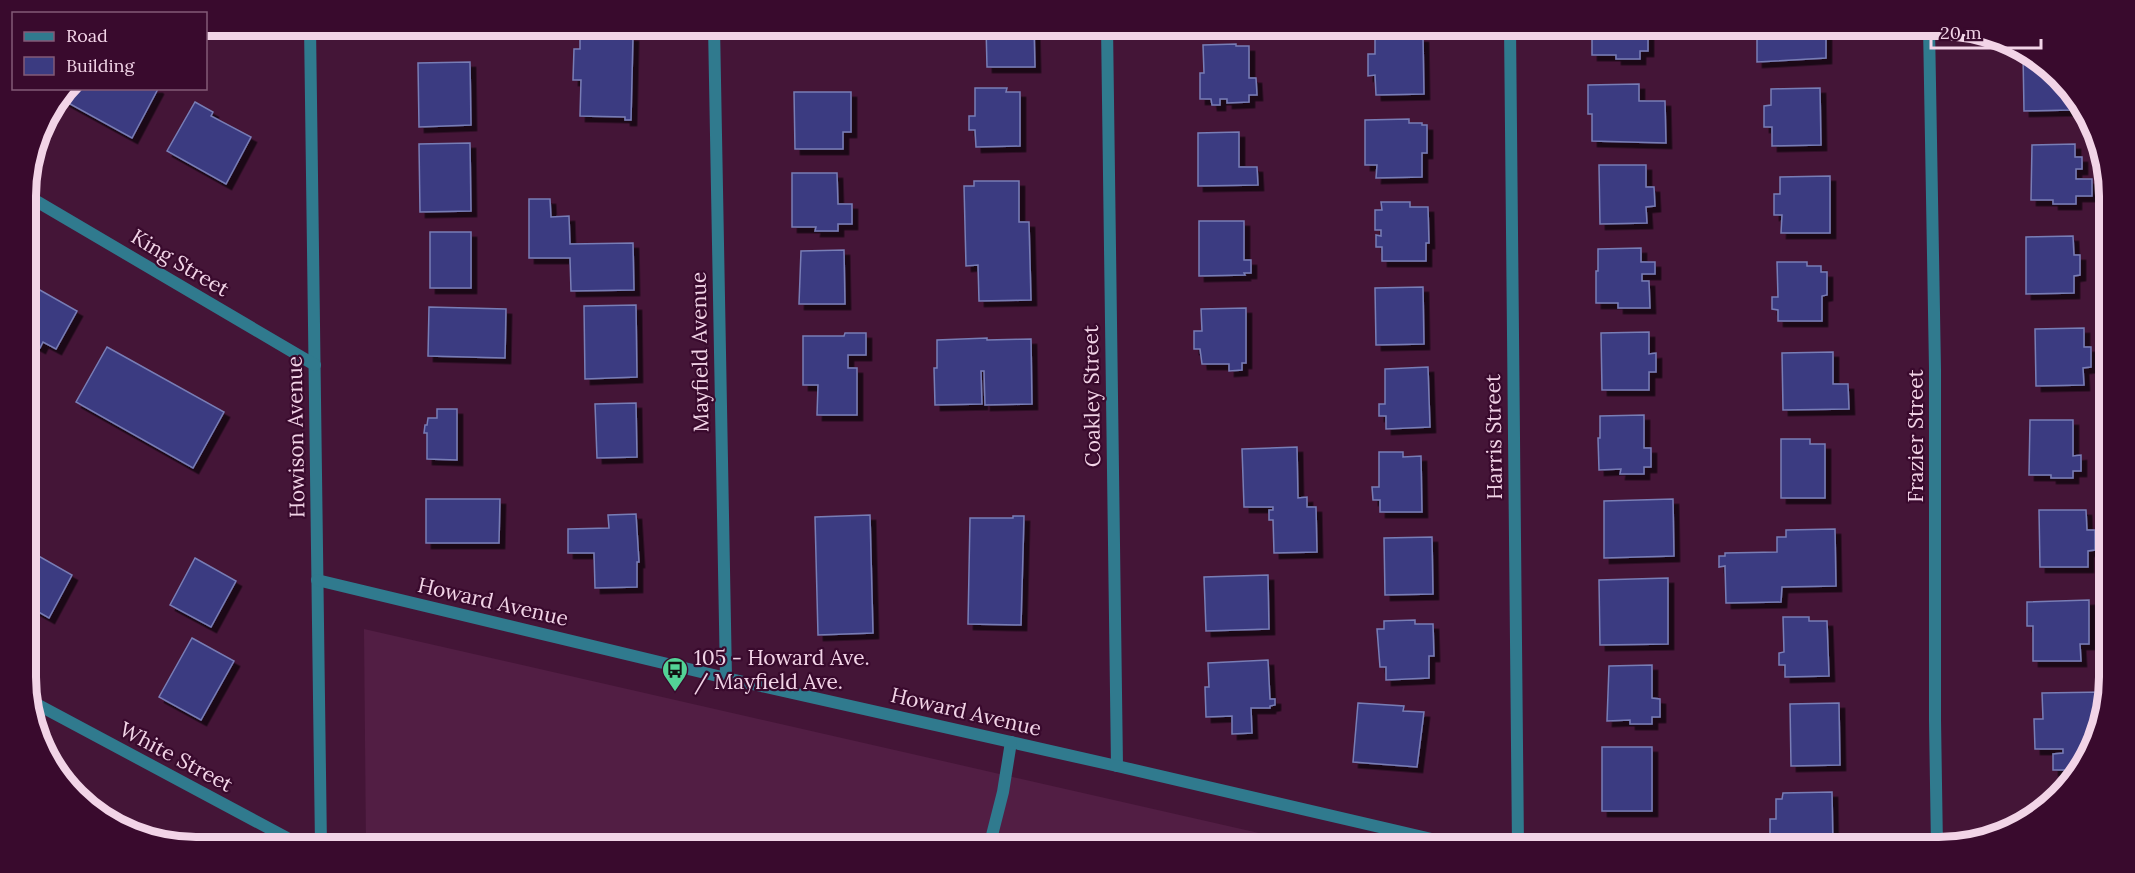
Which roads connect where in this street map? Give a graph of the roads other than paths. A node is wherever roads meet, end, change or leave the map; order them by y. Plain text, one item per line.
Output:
1 (310, 36) edge
2 (714, 36) edge
3 (1107, 36) edge
4 (1510, 36) edge
5 (1929, 36) edge
6 (36, 201) edge
7 (315, 365) junction
8 (317, 580) junction
9 (726, 678) junction
10 (38, 705) edge
11 (1011, 742) junction
12 (1117, 766) junction
13 (284, 837) edge
14 (321, 837) edge
15 (992, 837) edge
16 (1423, 837) edge
17 (1518, 837) edge
18 (1937, 837) edge

1 - 7 street, Howison Avenue
2 - 9 street, Mayfield Avenue
3 - 12 street, Coakley Street
4 - 17 street, Harris Street
5 - 18 street, Frazier Street
6 - 7 street, King Street
7 - 8 street, Howison Avenue
8 - 9 street, Howard Avenue
8 - 14 street, Howison Avenue
9 - 11 street, Howard Avenue
10 - 13 street, White Street
11 - 12 street, Howard Avenue
11 - 15 street
12 - 16 street, Howard Avenue

